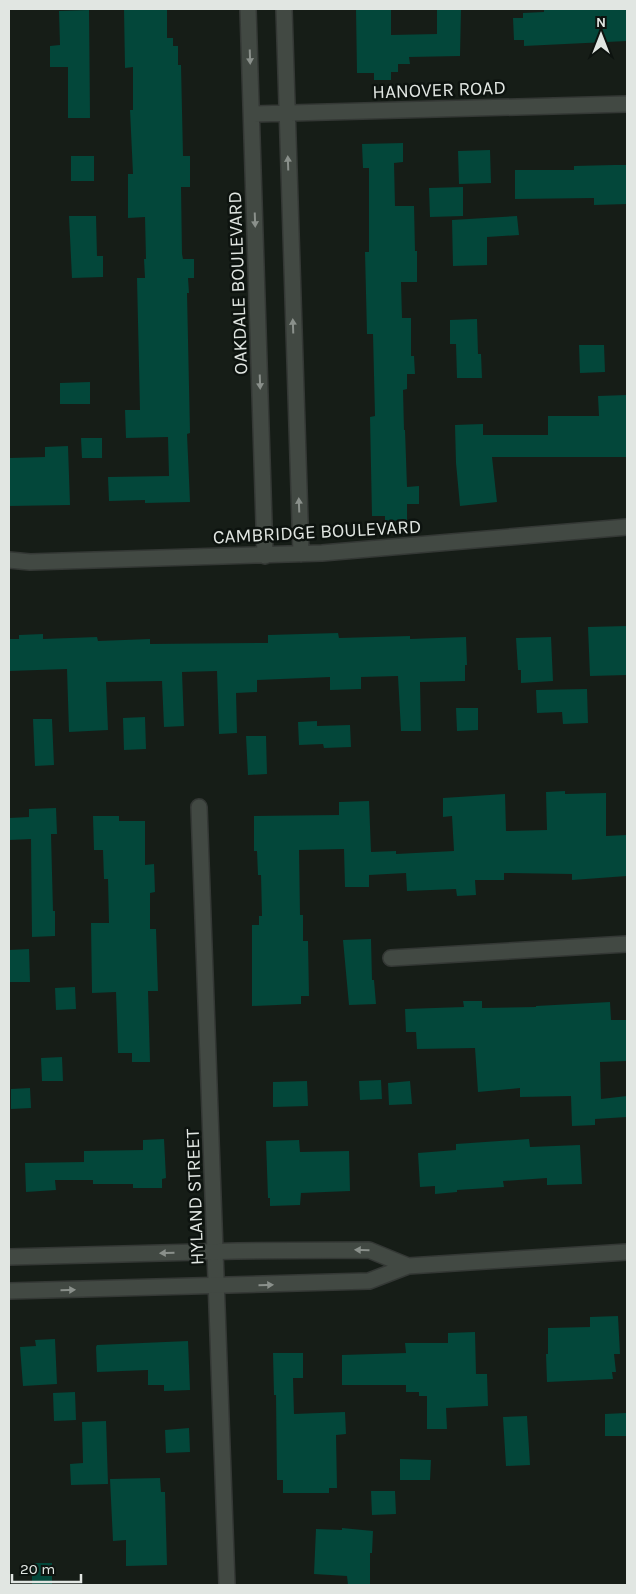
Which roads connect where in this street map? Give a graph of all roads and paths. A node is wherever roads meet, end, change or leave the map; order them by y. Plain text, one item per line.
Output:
1 (248, 9) edge
2 (284, 9) edge
3 (627, 104) edge
4 (287, 113) junction
5 (252, 114) junction
6 (627, 527) edge
7 (301, 554) junction
8 (266, 556) junction
9 (9, 560) edge
10 (199, 807) dead end
11 (627, 944) edge
12 (391, 958) dead end
13 (216, 1252) junction
14 (627, 1252) edge
15 (9, 1257) edge
16 (408, 1266) junction
17 (217, 1286) junction
18 (9, 1291) edge
19 (227, 1585) edge

1 -> 5 street, OAKDALE BOULEVARD
2 - 4 street
3 - 4 street, HANOVER ROAD
4 - 5 street, HANOVER ROAD
7 -> 4 street
5 -> 8 street, OAKDALE BOULEVARD
6 - 7 street, CAMBRIDGE BOULEVARD
7 - 8 street, CAMBRIDGE BOULEVARD
8 - 9 street, CAMBRIDGE BOULEVARD
10 - 13 street, HYLAND STREET
11 - 12 street
13 -> 15 street
16 -> 13 street
13 - 17 street, HYLAND STREET
14 - 16 street
17 -> 16 street
18 -> 17 street
17 - 19 street, HYLAND STREET

